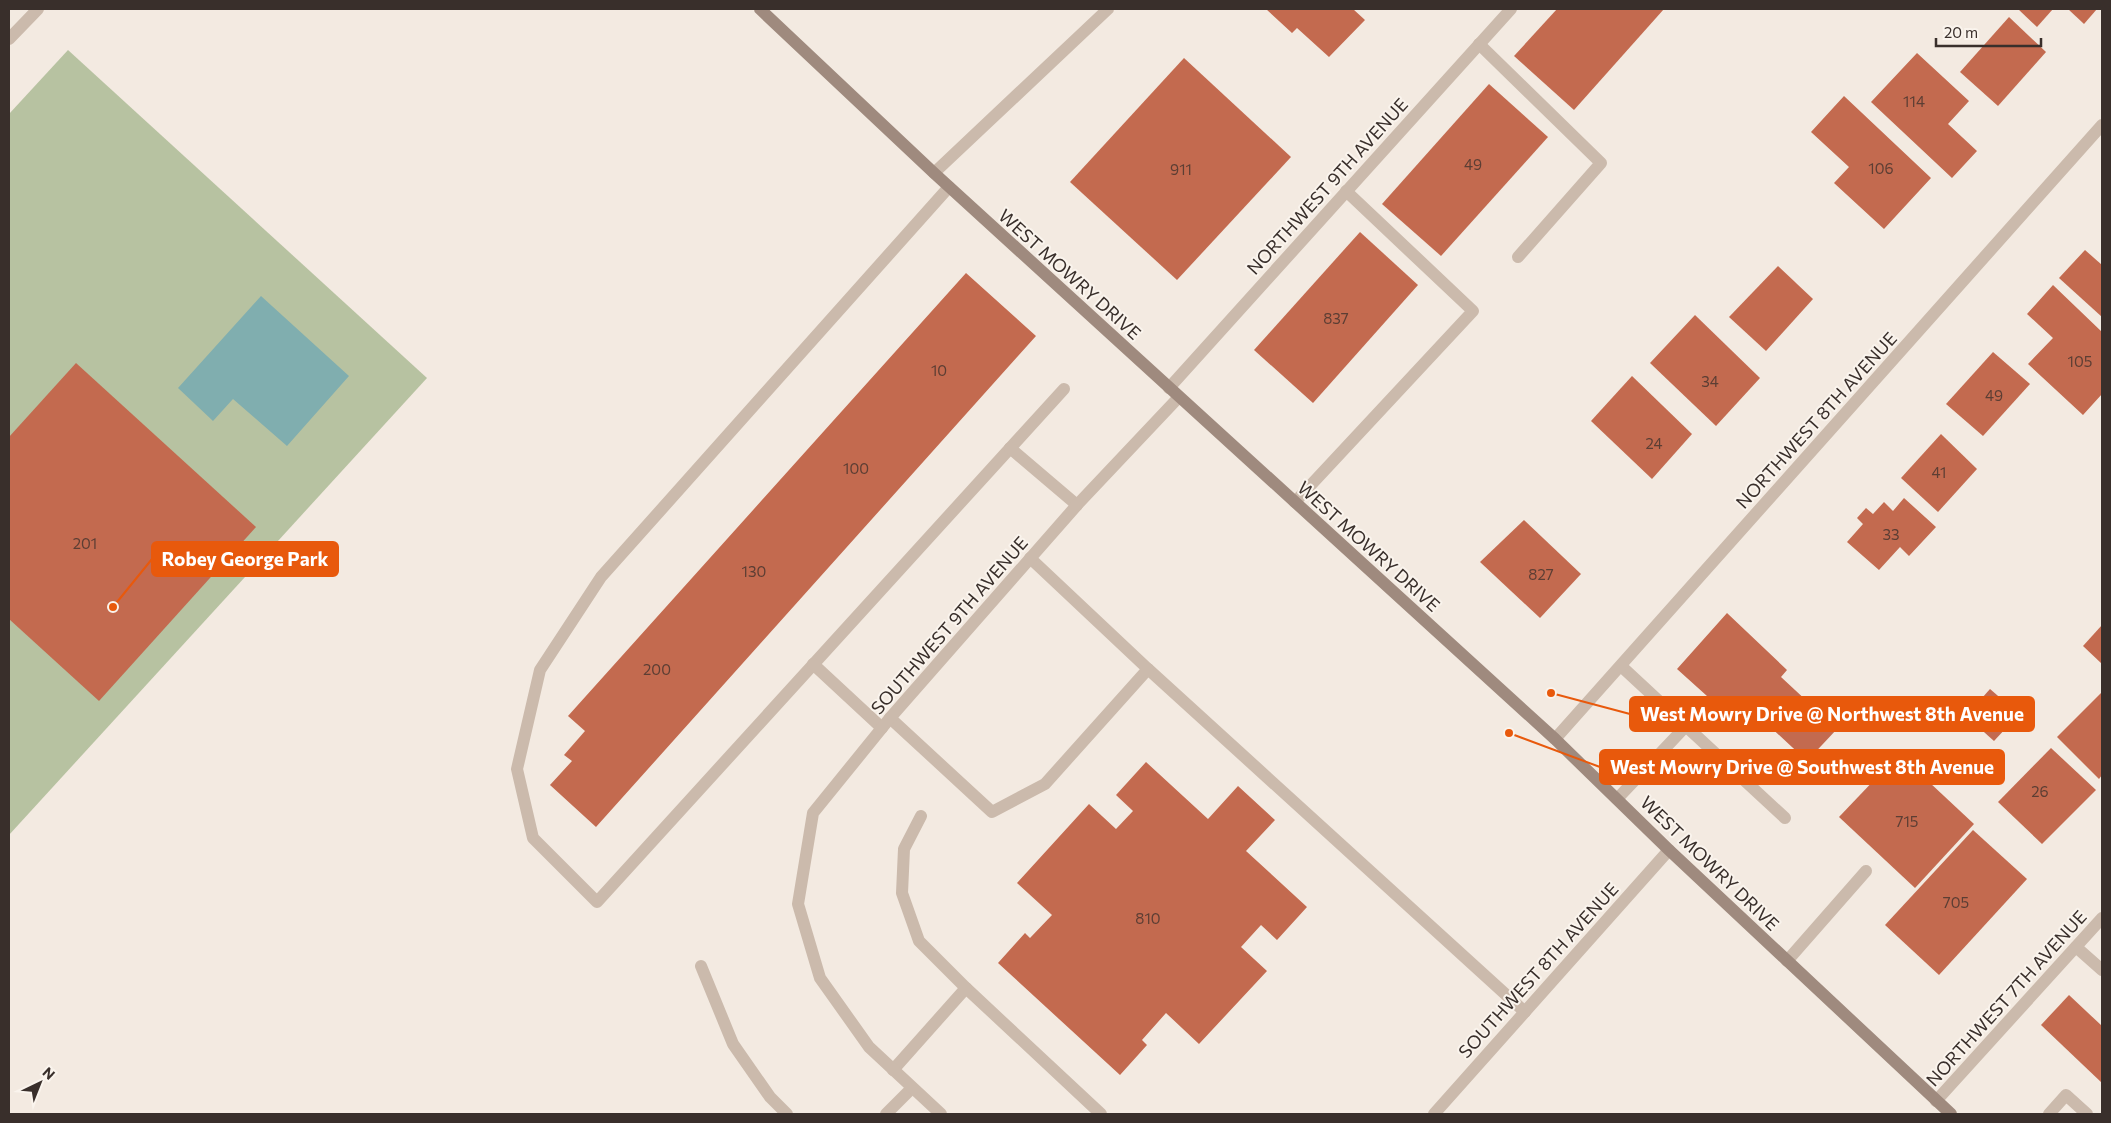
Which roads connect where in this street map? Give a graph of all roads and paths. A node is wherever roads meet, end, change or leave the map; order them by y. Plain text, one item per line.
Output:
1 (38, 9) edge
2 (1108, 9) edge
3 (1511, 9) edge
4 (764, 10) edge
5 (9, 39) edge
6 (1479, 44) junction
7 (2102, 125) edge
8 (934, 174) junction
9 (949, 187) junction
10 (1346, 191) junction
11 (1518, 257) dead end
12 (1169, 388) junction
13 (1064, 389) dead end
14 (1179, 397) junction
15 (1010, 448) junction
16 (1295, 502) junction
17 (1077, 505) junction
18 (1030, 558) junction
19 (813, 664) junction
20 (1621, 666) junction
21 (1148, 669) junction
22 (890, 718) junction
23 (1686, 726) junction
24 (882, 728) junction
25 (1556, 739) junction
26 (1617, 798) junction
27 (921, 816) dead end
28 (1785, 818) dead end
29 (1669, 850) junction
30 (1866, 872) dead end
31 (2102, 918) edge
32 (2076, 947) junction
33 (1787, 961) junction
34 (701, 966) dead end
35 (2102, 970) edge
36 (966, 988) junction
37 (1525, 1012) junction
38 (893, 1070) junction
39 (912, 1088) junction
40 (1936, 1101) junction
41 (787, 1114) edge
42 (886, 1114) edge
43 (941, 1114) edge
44 (1101, 1114) edge
45 (1434, 1114) edge
46 (1951, 1114) edge
47 (2049, 1114) edge
48 (2087, 1114) edge

1 - 5 street
2 - 8 street
3 - 6 street, NORTHWEST 9TH AVENUE
4 - 8 street, WEST MOWRY DRIVE
6 - 10 street, NORTHWEST 9TH AVENUE
6 - 11 street
7 - 20 street, NORTHWEST 8TH AVENUE
8 - 9 street, WEST MOWRY DRIVE
9 - 12 street, WEST MOWRY DRIVE
9 - 19 street
10 - 12 street, NORTHWEST 9TH AVENUE
10 - 16 street
12 - 14 street, WEST MOWRY DRIVE
13 - 15 street
14 - 16 street, WEST MOWRY DRIVE
14 - 17 street, SOUTHWEST 9TH AVENUE
15 - 17 street
15 - 19 street
16 - 25 street, WEST MOWRY DRIVE
17 - 18 street, SOUTHWEST 9TH AVENUE
18 - 21 street
18 - 22 street, SOUTHWEST 9TH AVENUE
19 - 24 street
20 - 23 street
20 - 25 street, NORTHWEST 8TH AVENUE
21 - 22 street
21 - 37 street
22 - 24 street, SOUTHWEST 9TH AVENUE
23 - 26 street
23 - 28 street
24 - 38 street, SOUTHWEST 9TH AVENUE
25 - 26 street, WEST MOWRY DRIVE
26 - 29 street, WEST MOWRY DRIVE
27 - 36 street
29 - 33 street, WEST MOWRY DRIVE
29 - 37 street, SOUTHWEST 8TH AVENUE
30 - 33 street
31 - 32 street, NORTHWEST 7TH AVENUE
32 - 35 street
32 - 40 street, NORTHWEST 7TH AVENUE
33 - 40 street, WEST MOWRY DRIVE
34 - 41 street
36 - 38 street
36 - 44 street
37 - 45 street, SOUTHWEST 8TH AVENUE
38 - 39 street
39 - 42 street
39 - 43 street
40 - 46 street, WEST MOWRY DRIVE
47 - 48 street

